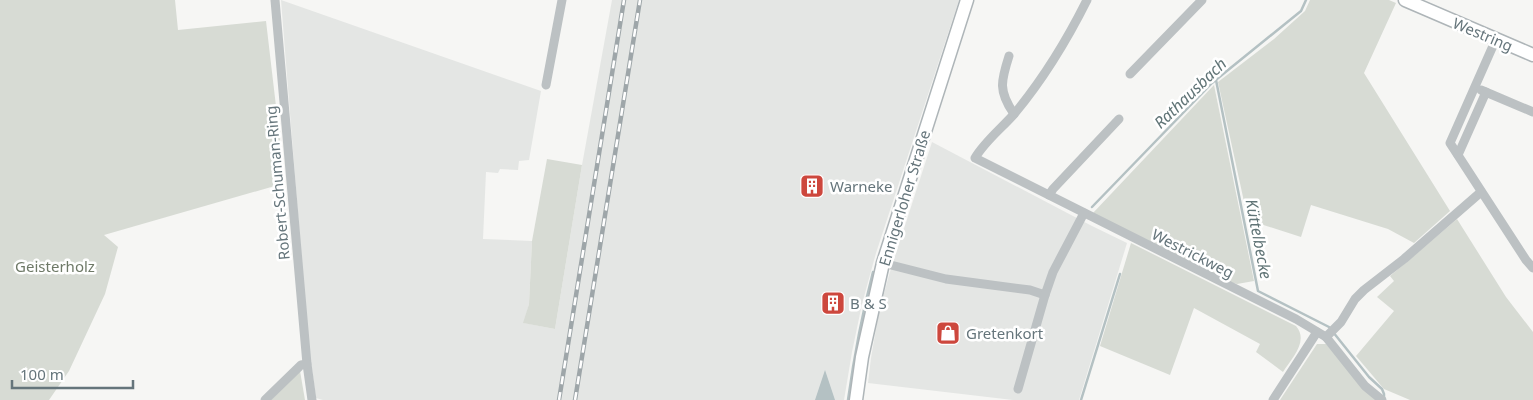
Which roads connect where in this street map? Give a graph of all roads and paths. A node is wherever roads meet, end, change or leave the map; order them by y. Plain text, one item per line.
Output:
1 (275, 0) edge
2 (562, 0) edge
3 (967, 0) edge
4 (1087, 0) edge
5 (1202, 0) edge
6 (1406, 0) edge
7 (1496, 39) junction
8 (1533, 55) edge
9 (1009, 56) dead end
10 (1130, 74) dead end
11 (546, 85) dead end
12 (1474, 87) junction
13 (1486, 92) junction
14 (1533, 112) edge
15 (1014, 114) junction
16 (1119, 119) dead end
17 (1458, 155) junction
18 (1481, 192) junction
19 (1049, 195) junction
20 (1084, 213) junction
21 (883, 263) junction
22 (1533, 268) edge
23 (1045, 295) junction
24 (1317, 332) junction
25 (1326, 338) junction
26 (307, 364) junction
27 (1018, 389) dead end
28 (266, 400) edge
29 (312, 400) edge
30 (856, 400) edge
31 (1273, 400) edge
32 (1382, 400) edge

1 - 26 street, Robert-Schuman-Ring
2 - 11 street
3 - 21 main road, Ennigerloher Straße
4 - 15 street
5 - 10 street
6 - 7 main road, Westring
7 - 8 main road, Westring
7 - 12 street
9 - 15 street
12 - 13 street
12 - 17 street
13 - 14 street
13 - 17 street
15 - 19 street, Westrickweg
16 - 19 street
17 - 18 street
18 - 22 street
18 - 25 street
19 - 20 street, Westrickweg
20 - 23 street
20 - 24 street, Westrickweg
21 - 23 street
21 - 30 main road, Ennigerloher Straße
23 - 27 street
24 - 25 street, Westrickweg
24 - 31 street
25 - 32 street, Westrickweg
26 - 28 street
26 - 29 street, Robert-Schuman-Ring

